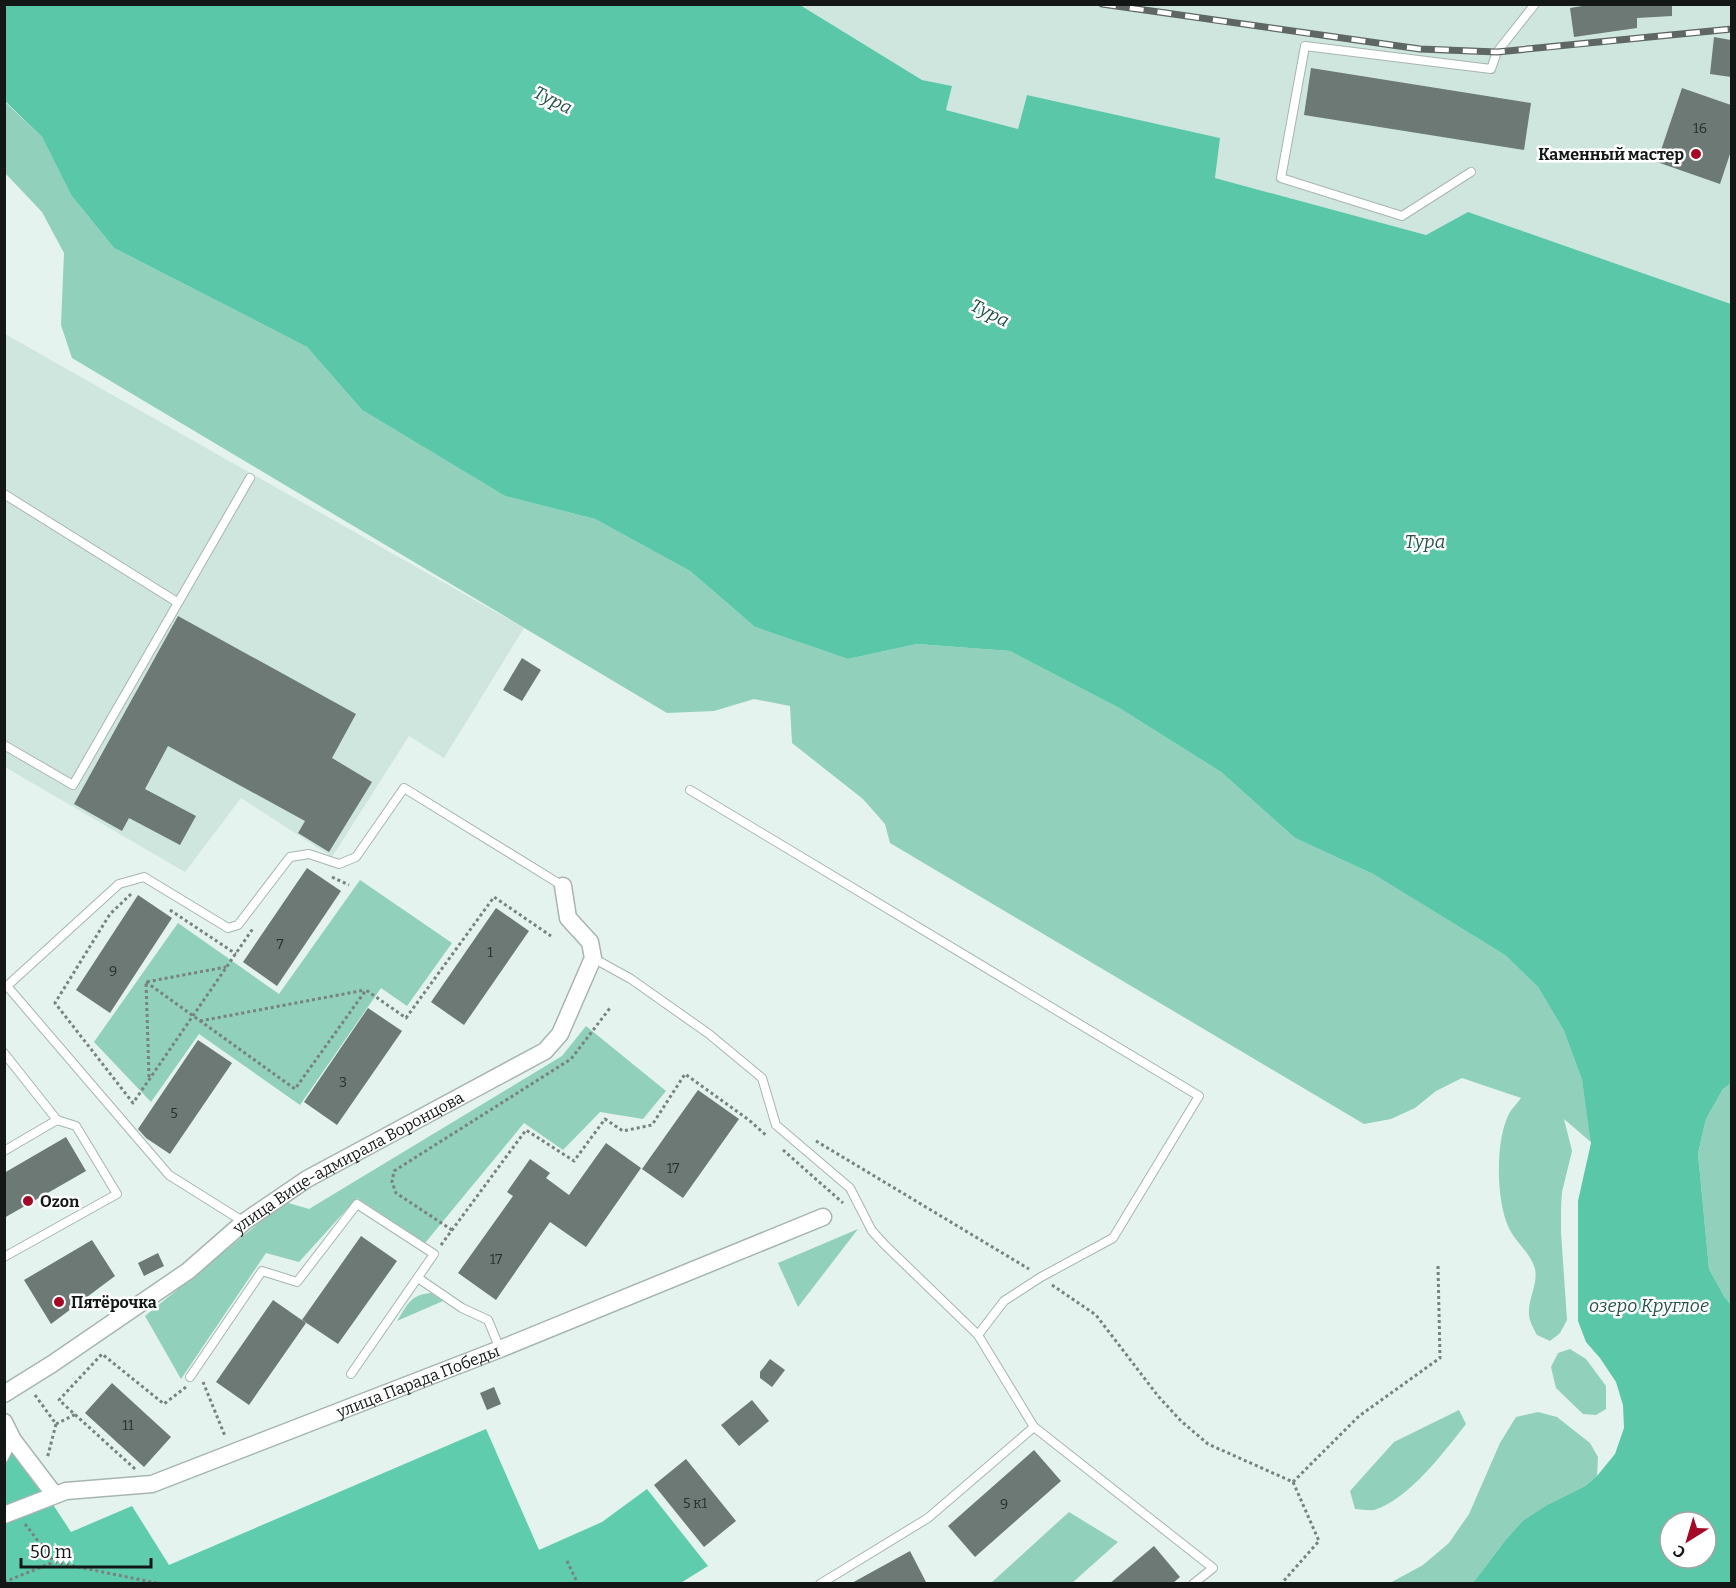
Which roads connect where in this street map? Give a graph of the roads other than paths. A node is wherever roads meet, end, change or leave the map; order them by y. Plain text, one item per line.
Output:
1 (1535, 4) edge
2 (1472, 172) dead end
3 (250, 478) dead end
4 (4, 494) edge
5 (177, 602) junction
6 (4, 745) edge
7 (690, 790) dead end
8 (562, 886) joint
9 (593, 958) junction
10 (4, 1053) edge
11 (57, 1120) junction
12 (4, 1151) edge
13 (823, 1216) dead end
14 (244, 1222) junction
15 (4, 1257) edge
16 (418, 1278) junction
17 (978, 1335) junction
18 (500, 1349) junction
19 (351, 1374) dead end
20 (191, 1380) road end
21 (4, 1394) edge
22 (4, 1422) edge
23 (1034, 1427) junction
24 (13, 1440) junction
25 (4, 1458) edge
26 (54, 1494) junction
27 (9, 1513) edge
28 (820, 1584) edge
29 (1193, 1584) edge

1 - 2 lane
3 - 5 lane
4 - 5 lane
5 - 6 lane
7 - 17 lane
8 - 9 street
8 - 14 lane
9 - 14 street, улица Вице-адмирала Воронцова
9 - 17 lane
10 - 11 lane
11 - 12 lane
11 - 15 lane
13 - 18 street, улица Парада Победы
14 - 21 street, улица Вице-адмирала Воронцова
16 - 18 lane
16 - 19 lane
16 - 20 lane
17 - 23 lane
18 - 26 street, улица Парада Победы
22 - 24 street
23 - 28 lane
23 - 29 lane
24 - 25 lane
24 - 26 street
26 - 27 street, улица Парада Победы

